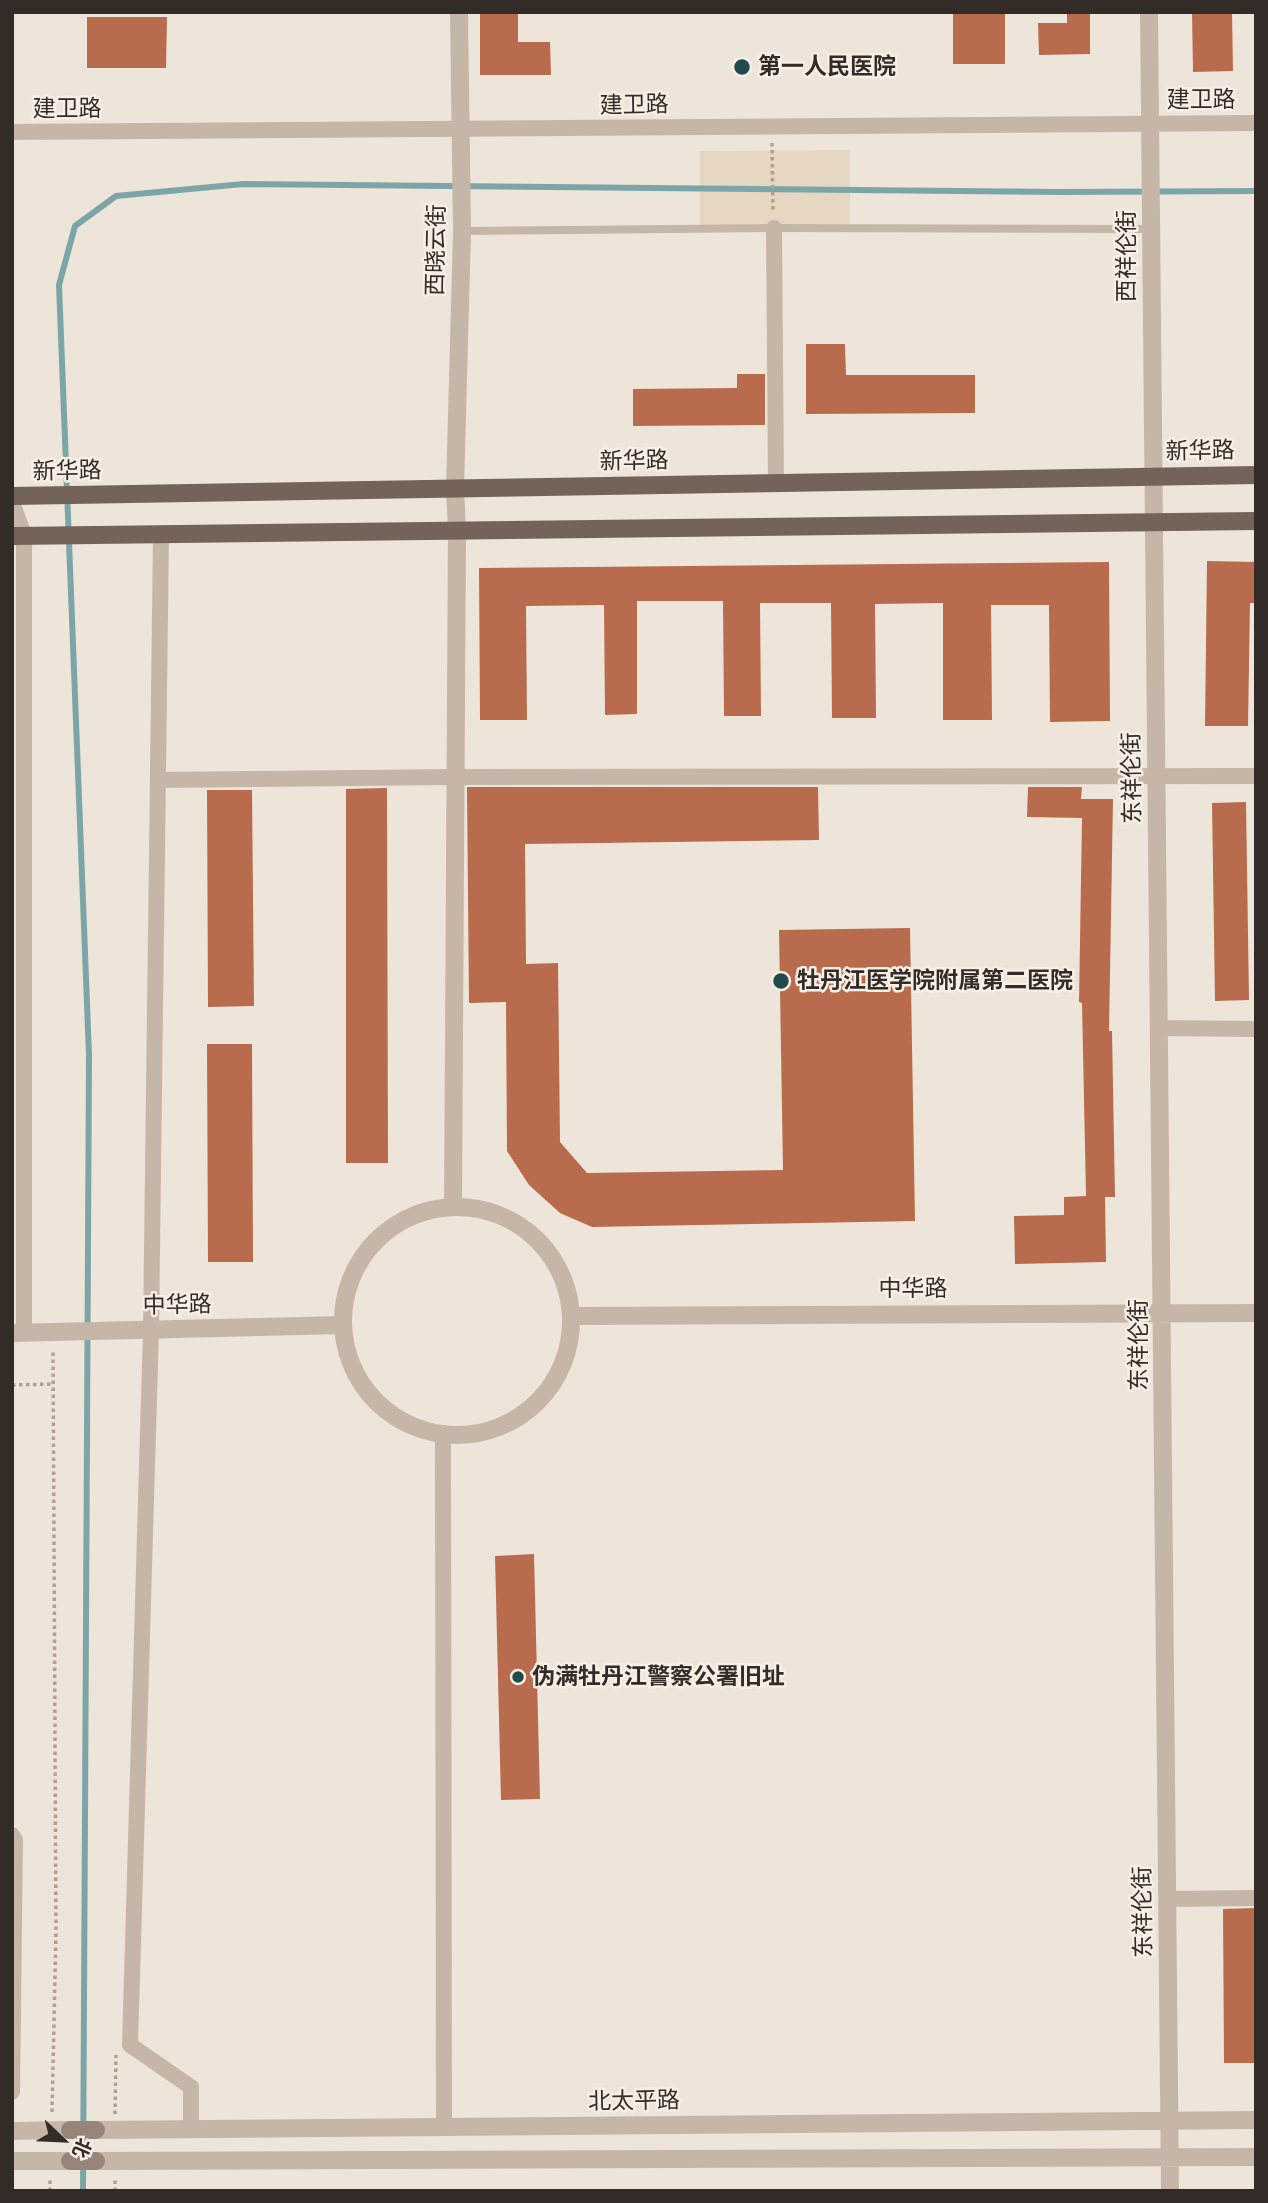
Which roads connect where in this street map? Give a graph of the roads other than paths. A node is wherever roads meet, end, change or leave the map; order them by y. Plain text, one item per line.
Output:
1 (459, 12) edge
2 (1149, 12) edge
3 (1256, 122) edge
4 (1150, 123) junction
5 (460, 130) junction
6 (12, 132) edge
7 (774, 228) junction
8 (1151, 229) junction
9 (462, 232) junction
10 (1256, 475) edge
11 (1153, 477) junction
12 (776, 483) junction
13 (455, 489) junction
14 (12, 496) edge
15 (1153, 499) joint
16 (12, 502) edge
17 (1256, 521) edge
18 (1153, 522) junction
19 (457, 530) junction
20 (161, 534) junction
21 (18, 536) edge
22 (1256, 776) edge
23 (454, 777) junction
24 (1156, 777) junction
25 (158, 780) junction
26 (1159, 1028) junction
27 (1256, 1029) edge
28 (453, 1206) junction
29 (1163, 1312) junction
30 (1256, 1313) edge
31 (571, 1316) junction
32 (342, 1325) junction
33 (151, 1330) junction
34 (18, 1333) edge
35 (443, 1433) junction
36 (12, 1835) edge
37 (1256, 1898) edge
38 (1167, 1899) junction
39 (12, 2092) edge
40 (1256, 2120) edge
41 (1169, 2121) junction
42 (444, 2128) junction
43 (191, 2129) junction
44 (70, 2130) joint
45 (96, 2130) joint
46 (12, 2131) edge
47 (1170, 2157) junction
48 (1256, 2157) edge
49 (12, 2161) edge
50 (70, 2161) joint
51 (96, 2161) joint
52 (1170, 2191) edge

1 - 5 street, 西晓云街
2 - 4 street, 西祥伦街
3 - 4 street, 建卫路
4 - 5 street, 建卫路
4 - 8 street, 西祥伦街
5 - 6 street, 建卫路
5 - 9 street, 西晓云街
7 - 8 lane
7 - 9 lane
7 - 12 street
8 - 11 street, 西祥伦街
9 - 13 street, 西晓云街
10 - 11 main road, 新华路
11 - 12 main road, 新华路
11 - 15 street, 西祥伦街
12 - 13 main road, 新华路
13 - 14 main road, 新华路
13 - 19 street, 西晓云街
15 - 18 street, 东祥伦街
16 - 21 street
17 - 18 main road
18 - 19 main road
18 - 24 street, 东祥伦街
19 - 20 main road
19 - 23 street, 西晓云街
20 - 21 main road
20 - 25 street
21 - 34 street
22 - 24 street
23 - 24 street
23 - 25 street
23 - 28 street, 西晓云街
24 - 26 street, 东祥伦街
25 - 33 street
26 - 27 street
26 - 29 street, 东祥伦街
28 - 31 street
28 - 32 street
29 - 30 street, 中华路
29 - 31 street, 中华路
29 - 38 street, 东祥伦街
31 - 35 street
32 - 33 street, 中华路
32 - 35 street
33 - 34 street, 中华路
33 - 43 street
35 - 42 street
36 - 39 street
37 - 38 street
38 - 41 street, 东祥伦街
40 - 41 street, 北太平路
41 - 42 street, 北太平路
41 - 47 street, 东祥伦街
42 - 43 street, 北太平路
43 - 45 street, 北太平路
44 - 45 main road, 北太平路
44 - 46 street, 北太平路
47 - 48 street
47 - 51 street
47 - 52 street, 东祥伦街
49 - 50 street
50 - 51 main road

